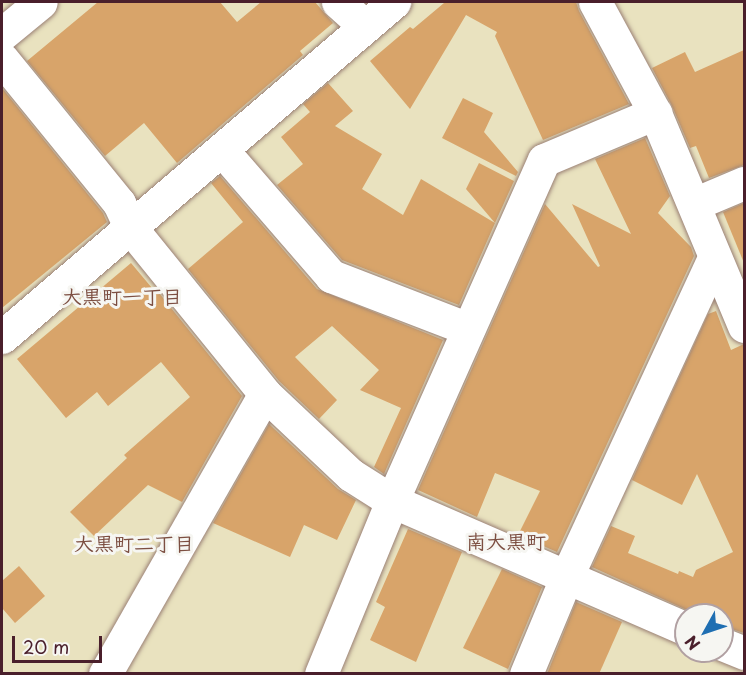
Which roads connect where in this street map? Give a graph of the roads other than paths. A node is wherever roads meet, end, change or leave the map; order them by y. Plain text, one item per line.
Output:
1 (41, 2) edge
2 (338, 2) edge
3 (394, 2) edge
4 (595, 2) edge
5 (365, 26) junction
6 (2, 34) edge
7 (2, 59) edge
8 (655, 112) junction
9 (222, 150) junction
10 (744, 183) edge
11 (694, 204) junction
12 (130, 227) junction
13 (714, 257) junction
14 (744, 326) edge
15 (468, 329) junction
16 (2, 337) edge
17 (265, 394) junction
18 (392, 501) junction
19 (566, 578) junction
20 (674, 624) edge
21 (105, 674) edge
22 (321, 674) edge
23 (526, 674) edge

1 - 6 street
2 - 5 street
3 - 5 street
4 - 8 street
5 - 9 street
7 - 12 street
8 - 11 street
8 - 15 street
9 - 12 street
9 - 15 street
10 - 11 street
11 - 13 street
12 - 16 street
12 - 17 street
13 - 14 street
13 - 19 street
15 - 18 street
17 - 18 street
17 - 21 street
18 - 19 street
18 - 22 street
19 - 20 street
19 - 23 street

